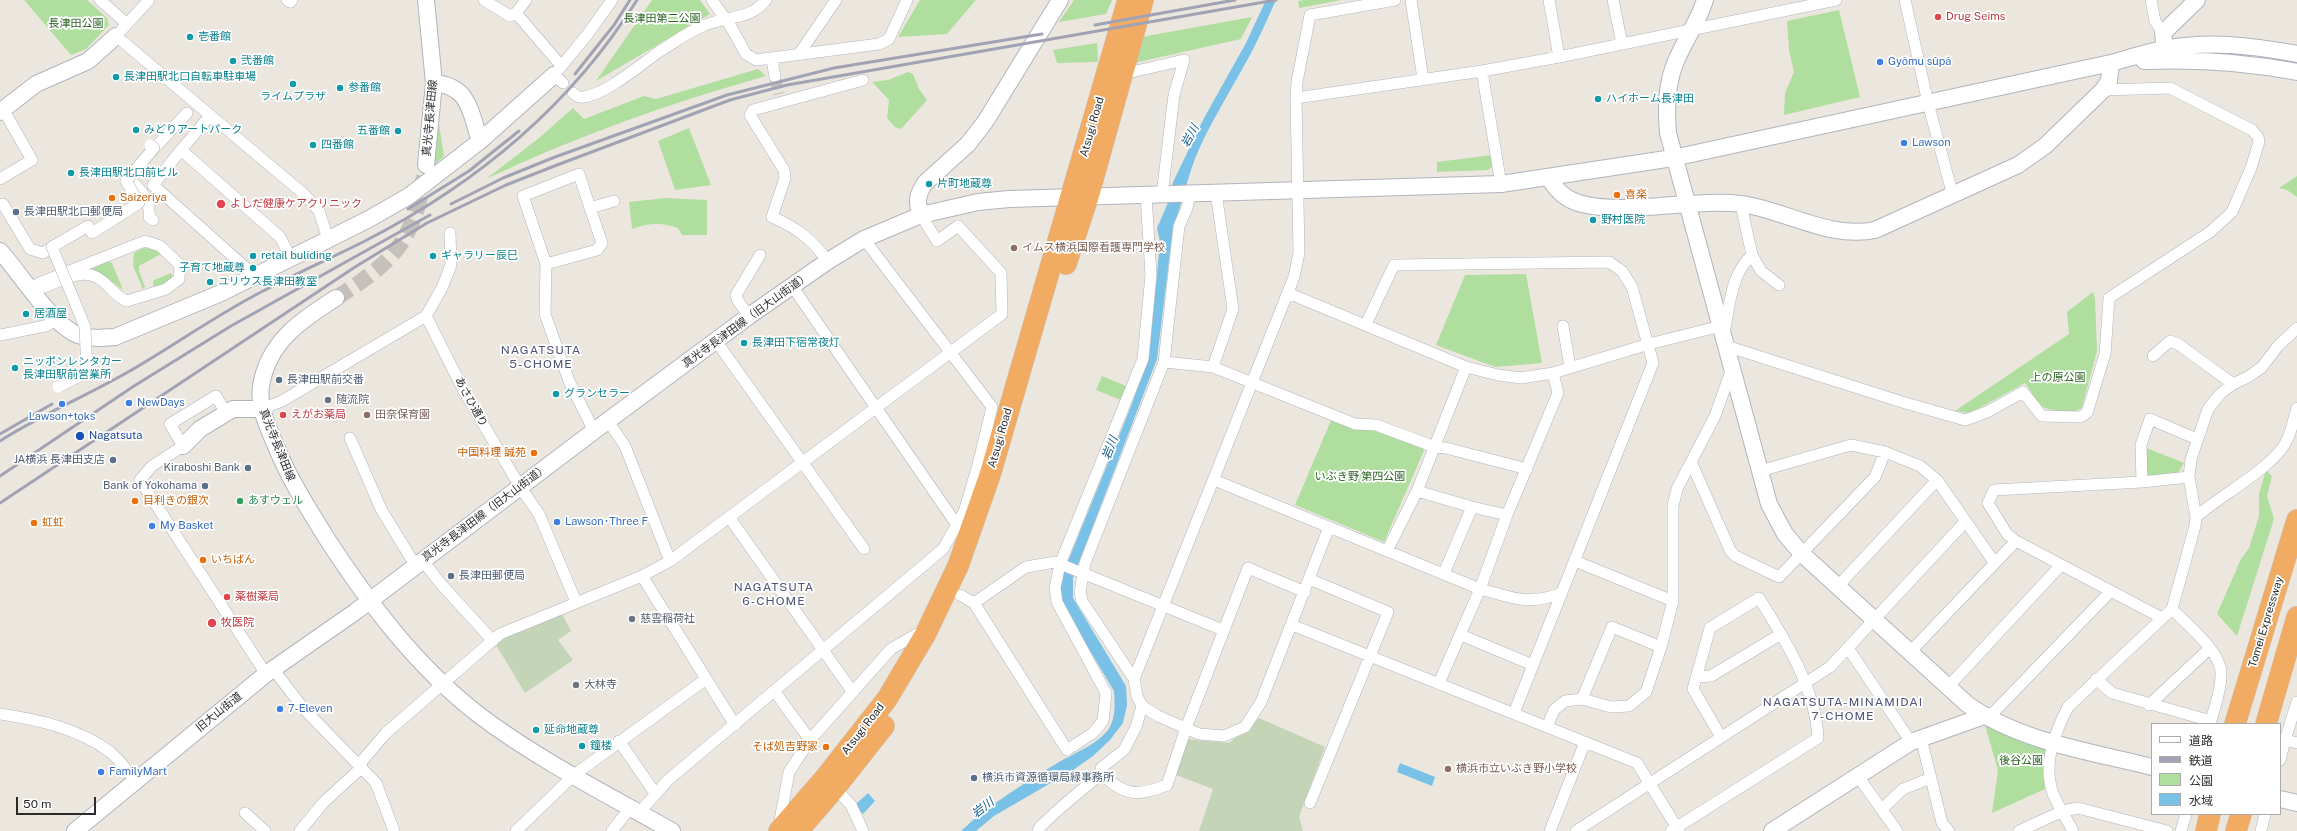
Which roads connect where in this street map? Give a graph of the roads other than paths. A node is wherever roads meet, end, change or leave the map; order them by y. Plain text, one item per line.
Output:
1 (100, 0) edge
2 (149, 0) edge
3 (287, 0) edge
4 (292, 0) edge
5 (426, 0) edge
6 (484, 0) edge
7 (526, 0) edge
8 (612, 0) edge
9 (712, 0) edge
10 (766, 0) edge
11 (836, 0) edge
12 (907, 0) edge
13 (1060, 0) edge
14 (1128, 0) edge
15 (1143, 0) edge
16 (1395, 0) edge
17 (1411, 0) edge
18 (1549, 0) edge
19 (1613, 0) edge
20 (1705, 0) edge
21 (1836, 0) edge
22 (1905, 0) edge
23 (2152, 0) edge
24 (2197, 0) edge
25 (516, 13) junction
26 (726, 19) junction
27 (127, 24) junction
28 (1693, 29) junction
29 (2163, 33) junction
30 (116, 36) junction
31 (1622, 44) junction
32 (2165, 49) junction
33 (800, 54) junction
34 (2297, 54) edge
35 (1558, 57) junction
36 (772, 59) junction
37 (2111, 63) junction
38 (1482, 71) junction
39 (2297, 72) edge
40 (558, 73) junction
41 (1124, 74) junction
42 (774, 77) tunnel mouth
43 (1423, 79) junction
44 (863, 80) dead end
45 (434, 83) junction
46 (2103, 90) junction
47 (573, 93) dead end
48 (1296, 98) junction
49 (1928, 103) junction
50 (186, 113) dead end
51 (4, 114) edge
52 (209, 117) junction
53 (480, 141) junction
54 (150, 145) dead end
55 (181, 150) junction
56 (1673, 158) junction
57 (426, 165) tunnel mouth
58 (1548, 177) junction
59 (0, 179) edge
60 (1501, 184) junction
61 (1298, 190) junction
62 (1216, 193) junction
63 (1189, 194) junction
64 (1157, 195) junction
65 (1953, 196) junction
66 (1080, 197) junction
67 (614, 201) dead end
68 (3, 204) dead end
69 (1687, 204) junction
70 (1741, 205) junction
71 (590, 208) junction
72 (921, 215) junction
73 (153, 220) dead end
74 (450, 233) dead end
75 (328, 239) junction
76 (864, 239) junction
77 (52, 247) junction
78 (0, 251) edge
79 (1752, 254) junction
80 (760, 255) dead end
81 (290, 256) junction
82 (828, 261) junction
83 (546, 264) junction
84 (254, 276) junction
85 (792, 286) junction
86 (1779, 286) dead end
87 (32, 290) junction
88 (1288, 293) junction
89 (336, 298) tunnel mouth
90 (426, 316) junction
91 (749, 316) junction
92 (57, 320) junction
93 (1366, 324) junction
94 (1563, 326) dead end
95 (2297, 328) edge
96 (0, 335) edge
97 (1723, 336) junction
98 (716, 341) junction
99 (1649, 344) junction
100 (950, 353) junction
101 (2153, 356) dead end
102 (1164, 362) junction
103 (1213, 367) junction
104 (1466, 367) junction
105 (1570, 367) junction
106 (1732, 368) junction
107 (1553, 373) junction
108 (1252, 382) junction
109 (2233, 384) junction
110 (58, 387) dead end
111 (876, 407) junction
112 (262, 408) junction
113 (2297, 408) edge
114 (233, 409) junction
115 (608, 421) junction
116 (594, 431) junction
117 (350, 438) dead end
118 (2197, 439) junction
119 (183, 446) junction
120 (1435, 447) junction
121 (1885, 452) junction
122 (802, 463) junction
123 (1692, 464) junction
124 (1527, 469) junction
125 (1760, 471) junction
126 (2189, 477) junction
127 (1214, 480) junction
128 (1937, 480) junction
129 (2142, 482) junction
130 (520, 487) junction
131 (1417, 491) junction
132 (1472, 507) junction
133 (1507, 515) junction
134 (729, 517) junction
135 (2196, 517) junction
136 (2297, 520) edge
137 (1965, 522) junction
138 (957, 525) junction
139 (1329, 527) junction
140 (2016, 541) junction
141 (864, 549) dead end
142 (1388, 549) junction
143 (1801, 553) junction
144 (670, 561) junction
145 (1575, 561) junction
146 (1994, 562) junction
147 (419, 563) junction
148 (1061, 565) junction
149 (2061, 565) junction
150 (1081, 573) junction
151 (1444, 573) junction
152 (642, 576) junction
153 (1309, 578) junction
154 (1839, 585) junction
155 (1480, 588) junction
156 (2111, 591) junction
157 (1305, 592) junction
158 (1562, 593) junction
159 (967, 599) junction
160 (1673, 601) junction
161 (369, 602) junction
162 (576, 602) junction
163 (1162, 606) junction
164 (2172, 609) junction
165 (2297, 617) edge
166 (1874, 618) junction
167 (2162, 618) junction
168 (1292, 625) junction
169 (1223, 630) junction
170 (1781, 634) junction
171 (925, 635) junction
172 (1461, 635) junction
173 (493, 641) junction
174 (1661, 646) junction
175 (1848, 648) junction
176 (2210, 648) junction
177 (823, 650) junction
178 (1911, 651) junction
179 (1371, 655) junction
180 (1533, 665) junction
181 (270, 672) junction
182 (1697, 677) junction
183 (706, 679) junction
184 (1134, 679) junction
185 (2096, 679) junction
186 (443, 683) junction
187 (1439, 683) junction
188 (1806, 683) junction
189 (1948, 687) junction
190 (852, 691) junction
191 (775, 692) junction
192 (1582, 699) junction
193 (2297, 702) edge
194 (2149, 705) junction
195 (1142, 706) junction
196 (1514, 713) junction
197 (0, 714) edge
198 (1984, 716) junction
199 (2210, 723) edge
200 (2235, 723) edge
201 (2266, 723) edge
202 (735, 725) junction
203 (1547, 726) junction
204 (1186, 728) junction
205 (1721, 737) junction
206 (810, 740) junction
207 (1916, 740) junction
208 (2286, 740) junction
209 (619, 741) junction
210 (1585, 742) junction
211 (2054, 742) junction
212 (2297, 743) edge
213 (2281, 757) edge
214 (2151, 767) edge
215 (361, 768) junction
216 (1101, 774) junction
217 (574, 775) junction
218 (1848, 778) junction
219 (1931, 778) junction
220 (135, 780) junction
221 (1649, 783) junction
222 (836, 788) junction
223 (655, 793) junction
224 (2281, 799) edge
225 (1310, 803) dead end
226 (2297, 803) edge
227 (1882, 809) junction
228 (634, 810) junction
229 (2063, 811) junction
230 (245, 813) dead end
231 (2186, 815) edge
232 (2210, 815) edge
233 (2241, 815) edge
234 (2265, 815) edge
235 (2123, 826) edge
236 (78, 830) edge
237 (1675, 830) edge
238 (1895, 830) edge
239 (265, 831) edge
240 (300, 831) edge
241 (394, 831) edge
242 (516, 831) edge
243 (612, 831) edge
244 (672, 831) edge
245 (778, 831) edge
246 (798, 831) edge
247 (863, 831) edge
248 (1038, 831) edge
249 (1550, 831) edge
250 (1576, 831) edge
251 (1772, 831) edge
252 (1949, 831) edge
253 (2019, 831) edge
254 (2073, 831) edge
255 (2167, 831) edge
256 (2181, 831) edge
257 (2206, 831) edge
258 (2236, 831) edge
259 (2261, 831) edge

1 - 27 street
2 - 27 street
3 - 4 street
5 - 45 street, 真光寺長津田線
6 - 25 street
7 - 25 street
8 - 40 street
9 - 26 street
10 - 26 street
11 - 33 street
12 - 33 street
13 - 72 street
14 - 66 highway, Atsugi Road
15 - 41 highway, Atsugi Road
16 - 48 street
17 - 43 street
18 - 35 street
19 - 31 street
20 - 28 street
21 - 28 street
22 - 49 street
23 - 29 street
24 - 29 street
25 - 40 street
26 - 36 street
26 - 47 street
27 - 30 street
28 - 31 street
28 - 56 street
29 - 32 street
30 - 51 street
30 - 52 street
31 - 35 street
32 - 34 street
32 - 37 street
33 - 36 street
35 - 38 street
36 - 42 street
37 - 39 street
37 - 46 street
37 - 49 street, 真光寺長津田線（旧大山街道）
38 - 43 street
38 - 60 street
40 - 53 street
41 - 64 street
41 - 66 highway, Atsugi Road
43 - 48 street
44 - 82 street
45 - 53 street
45 - 57 street, 真光寺長津田線
46 - 65 street
46 - 97 street
48 - 61 street
49 - 56 street, 真光寺長津田線（旧大山街道）
49 - 65 street
50 - 73 street
51 - 59 street
52 - 55 street
52 - 75 street
53 - 75 street
54 - 77 street, bridge
55 - 81 street
55 - 84 street
56 - 58 street, 真光寺長津田線（旧大山街道）
56 - 69 street
58 - 60 street, 真光寺長津田線（旧大山街道）
58 - 69 street
60 - 61 street, 真光寺長津田線（旧大山街道）
61 - 62 street, 真光寺長津田線（旧大山街道）
61 - 88 street
62 - 63 street, 真光寺長津田線（旧大山街道）
62 - 103 street
63 - 64 street, 真光寺長津田線（旧大山街道）
63 - 102 street
64 - 66 street, 真光寺長津田線（旧大山街道）
64 - 148 street
65 - 70 street
66 - 72 street, 真光寺長津田線（旧大山街道）
66 - 159 highway, Atsugi Road
66 - 171 highway, Atsugi Road
67 - 71 street
68 - 77 street
69 - 70 street
69 - 97 street
70 - 79 street
71 - 83 street
71 - 83 street
72 - 76 street, 真光寺長津田線（旧大山街道）
72 - 100 street
74 - 90 street
75 - 81 street
76 - 82 street, 真光寺長津田線（旧大山街道）
76 - 100 street
77 - 110 street, bridge
78 - 87 street
79 - 86 street
79 - 97 street
80 - 91 street
81 - 84 street
82 - 85 street, 真光寺長津田線（旧大山街道）
83 - 116 street
84 - 92 street
85 - 91 street, 真光寺長津田線（旧大山街道）
85 - 111 street
87 - 87 street
87 - 92 street
88 - 93 street
88 - 108 street
89 - 112 street, 真光寺長津田線
90 - 112 street
90 - 130 street, あさひ通り
91 - 98 street, 真光寺長津田線（旧大山街道）
92 - 96 street
93 - 99 street
93 - 104 street
94 - 105 street
95 - 109 street
97 - 99 street
97 - 106 street
98 - 115 street, 真光寺長津田線（旧大山街道）
98 - 122 street
99 - 105 street
99 - 145 street
100 - 111 street
100 - 138 street
101 - 109 street
102 - 103 street
102 - 150 street
103 - 108 street
104 - 107 street
104 - 120 street
105 - 107 street
106 - 123 street
106 - 125 street
107 - 124 street
108 - 120 street
108 - 127 street
109 - 118 street
111 - 122 street
111 - 138 street
112 - 114 street
112 - 161 street, 真光寺長津田線
113 - 135 street
114 - 119 street
114 - 119 street
115 - 116 street, 真光寺長津田線（旧大山街道）
115 - 144 street
116 - 130 street, 真光寺長津田線（旧大山街道）
117 - 147 street
118 - 126 street
118 - 129 street
119 - 181 street
120 - 124 street
120 - 131 street
121 - 125 street
121 - 128 street
121 - 143 street
122 - 134 street
122 - 141 street
123 - 143 street
123 - 160 street
124 - 133 street
125 - 143 street
126 - 129 street
126 - 135 street
127 - 139 street
127 - 163 street
128 - 137 street
128 - 154 street
129 - 140 street
130 - 147 street, 真光寺長津田線（旧大山街道）
130 - 162 street, あさひ通り
131 - 132 street
131 - 142 street
132 - 133 street
132 - 151 street
133 - 155 street
134 - 144 street
134 - 177 street
135 - 164 street
136 - 200 highway, Tomei Expressway
137 - 146 street
137 - 166 street
138 - 177 street
139 - 142 street
139 - 153 street
140 - 146 street
140 - 149 street
142 - 151 street
143 - 154 street
144 - 152 street
145 - 158 street
145 - 160 street
146 - 178 street
147 - 161 street, 真光寺長津田線（旧大山街道）
147 - 173 street
148 - 150 street
148 - 159 street
148 - 159 street
149 - 156 street
149 - 189 street
150 - 163 street
150 - 184 street
151 - 155 street
152 - 162 street
152 - 183 street
153 - 157 street
153 - 179 street
154 - 166 street
155 - 158 street
155 - 172 street
156 - 167 street
156 - 198 street
157 - 168 street
157 - 169 street
158 - 180 street
159 - 222 highway, Atsugi Road
160 - 174 street
161 - 181 street, 旧大山街道
161 - 186 street, 真光寺長津田線
162 - 173 street
163 - 169 street
163 - 184 street
164 - 167 street
164 - 176 street
165 - 201 highway
166 - 175 street
166 - 178 street
167 - 185 street
168 - 179 street
168 - 204 street
169 - 204 street
170 - 182 street
170 - 182 street
170 - 188 street
171 - 190 street
171 - 245 highway, Atsugi Road
172 - 180 street
172 - 187 street
173 - 186 street
174 - 192 street
174 - 192 street
175 - 188 street
175 - 207 street
176 - 194 street
176 - 199 street
177 - 190 street
177 - 191 street
178 - 189 street
179 - 187 street
179 - 225 street
180 - 196 street
181 - 215 street
181 - 220 street, 旧大山街道
182 - 205 street
183 - 202 street
183 - 209 street
184 - 195 street
185 - 194 street
185 - 211 street
186 - 215 street
186 - 217 street, 真光寺長津田線
187 - 196 street
188 - 205 street
188 - 237 street
189 - 198 street
190 - 206 street
191 - 202 street
191 - 206 street
192 - 203 street
193 - 208 street
194 - 199 street
195 - 204 street
195 - 216 street
196 - 203 street
197 - 220 street
198 - 207 street
198 - 211 street
202 - 223 street
203 - 210 street
204 - 216 street
205 - 221 street
206 - 245 street
207 - 218 street
207 - 219 street
208 - 212 street
208 - 213 street
209 - 217 street
209 - 223 street
210 - 221 street
210 - 249 street
211 - 214 street
211 - 229 street
215 - 240 street
215 - 241 street
216 - 248 street
217 - 228 street, 真光寺長津田線
217 - 242 street
218 - 227 street
218 - 251 street
219 - 227 street
219 - 252 street
220 - 236 street, 旧大山街道
221 - 237 street
221 - 250 street
222 - 246 highway, Atsugi Road
222 - 247 street
223 - 228 street
224 - 226 street
227 - 238 street
228 - 243 street
228 - 244 street, 真光寺長津田線
229 - 235 street
229 - 253 street
229 - 254 street
230 - 239 street
231 - 256 street
232 - 257 highway
233 - 258 highway
234 - 259 street
235 - 255 street

